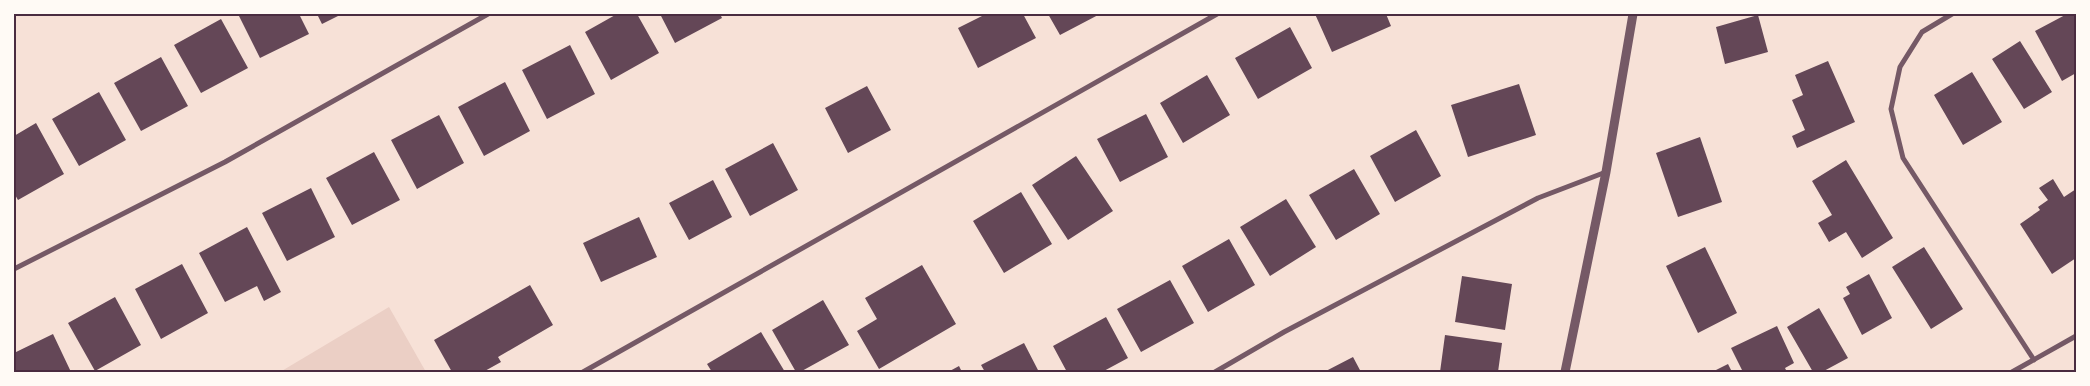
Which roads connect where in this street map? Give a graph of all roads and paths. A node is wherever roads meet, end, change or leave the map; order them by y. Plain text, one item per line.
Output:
1 (488, 14) edge
2 (1217, 14) edge
3 (1633, 14) edge
4 (1952, 14) edge
5 (1606, 172) junction
6 (14, 269) edge
7 (2076, 336) edge
8 (2034, 360) junction
9 (584, 372) edge
10 (1215, 372) edge
11 (1565, 372) edge
12 (2012, 372) edge

1 - 6 street
2 - 9 street
3 - 5 street
4 - 8 street
5 - 10 street
5 - 11 street
7 - 8 street
8 - 12 street

